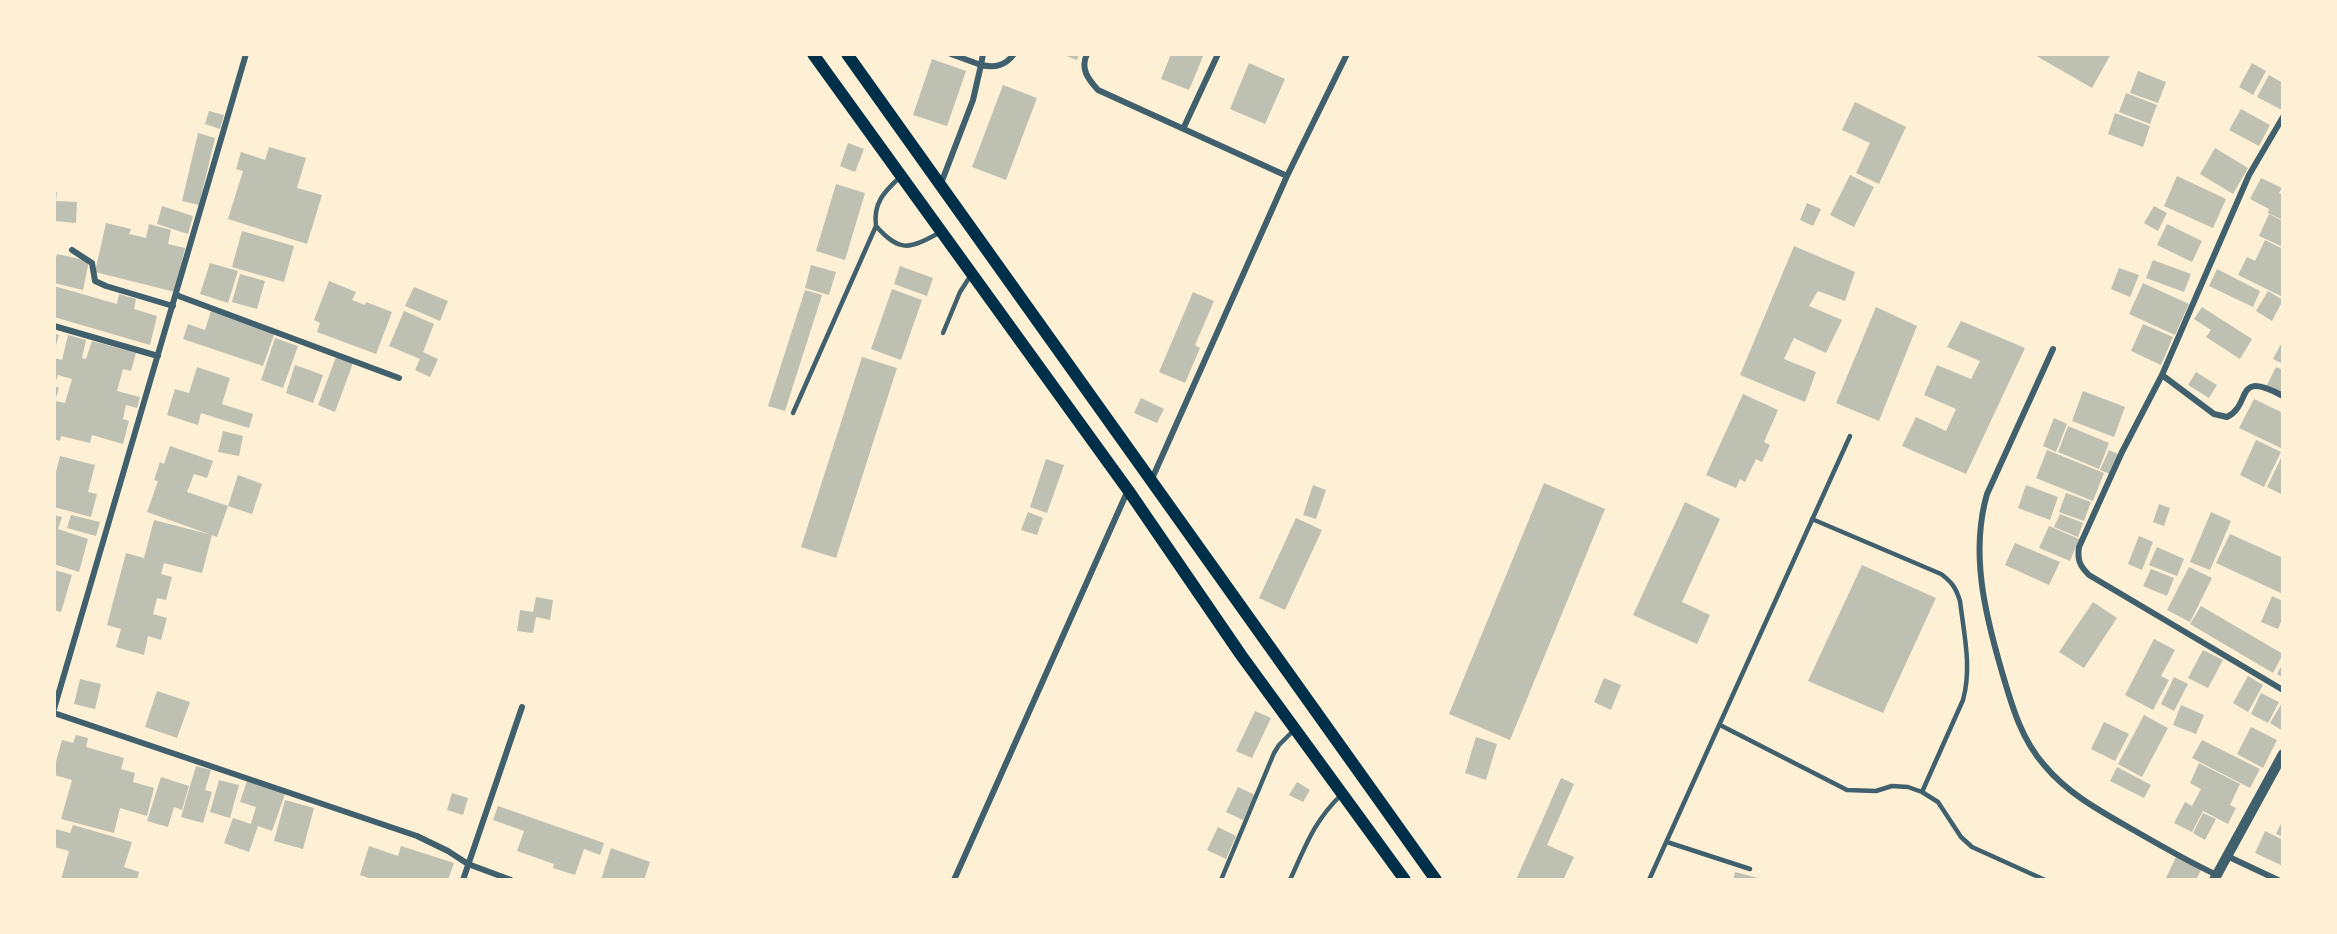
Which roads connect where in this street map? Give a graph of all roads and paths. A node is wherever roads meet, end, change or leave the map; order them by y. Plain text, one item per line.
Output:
1 (246, 54) edge
2 (813, 54) edge
3 (847, 54) edge
4 (951, 54) edge
5 (983, 54) edge
6 (1014, 54) edge
7 (1087, 54) edge
8 (1218, 54) edge
9 (1347, 54) edge
10 (981, 65) junction
11 (2283, 117) edge
12 (1184, 127) junction
13 (1287, 176) junction
14 (900, 177) junction
15 (940, 186) junction
16 (876, 226) junction
17 (940, 232) junction
18 (72, 250) dead end
19 (971, 275) junction
20 (176, 295) junction
21 (173, 306) junction
22 (54, 326) edge
23 (943, 333) dead end
24 (2053, 349) dead end
25 (158, 356) junction
26 (2162, 375) junction
27 (399, 378) dead end
28 (2283, 396) edge
29 (793, 413) dead end
30 (1850, 436) dead end
31 (1150, 482) junction
32 (1128, 490) junction
33 (1812, 519) junction
34 (2283, 690) edge
35 (522, 707) dead end
36 (54, 711) edge
37 (1720, 725) junction
38 (1295, 729) junction
39 (2283, 754) edge
40 (1922, 792) junction
41 (1342, 794) junction
42 (1667, 842) junction
43 (2226, 856) junction
44 (468, 864) junction
45 (1750, 869) dead end
46 (2215, 877) edge
47 (463, 880) edge
48 (511, 880) edge
49 (954, 880) edge
50 (1221, 880) edge
51 (1290, 880) edge
52 (1405, 880) edge
53 (1436, 880) edge
54 (1649, 880) edge
55 (2045, 880) edge
56 (2278, 880) edge

1 - 20 street
2 - 14 main road
3 - 15 main road
4 - 10 street
5 - 10 street
6 - 10 street
7 - 12 street
8 - 12 street
9 - 13 street
10 - 15 street
11 - 26 street
12 - 13 street
13 - 31 street
14 - 16 lane
14 - 17 main road
15 - 31 main road
16 - 17 lane
16 - 29 lane
17 - 19 main road
18 - 21 street
19 - 23 lane
19 - 32 main road
20 - 21 street
20 - 27 street
21 - 25 street
22 - 25 street
24 - 46 street
25 - 36 street
26 - 28 street
26 - 34 street
30 - 33 lane
31 - 53 main road
32 - 38 main road
32 - 49 street
33 - 37 lane
33 - 40 lane
35 - 44 street
36 - 44 street
37 - 40 lane
37 - 42 lane
38 - 41 main road
38 - 50 lane
39 - 43 street
40 - 55 lane
41 - 51 lane
41 - 52 main road
42 - 45 lane
42 - 54 lane
43 - 46 street
43 - 56 street
44 - 47 street
44 - 48 street

